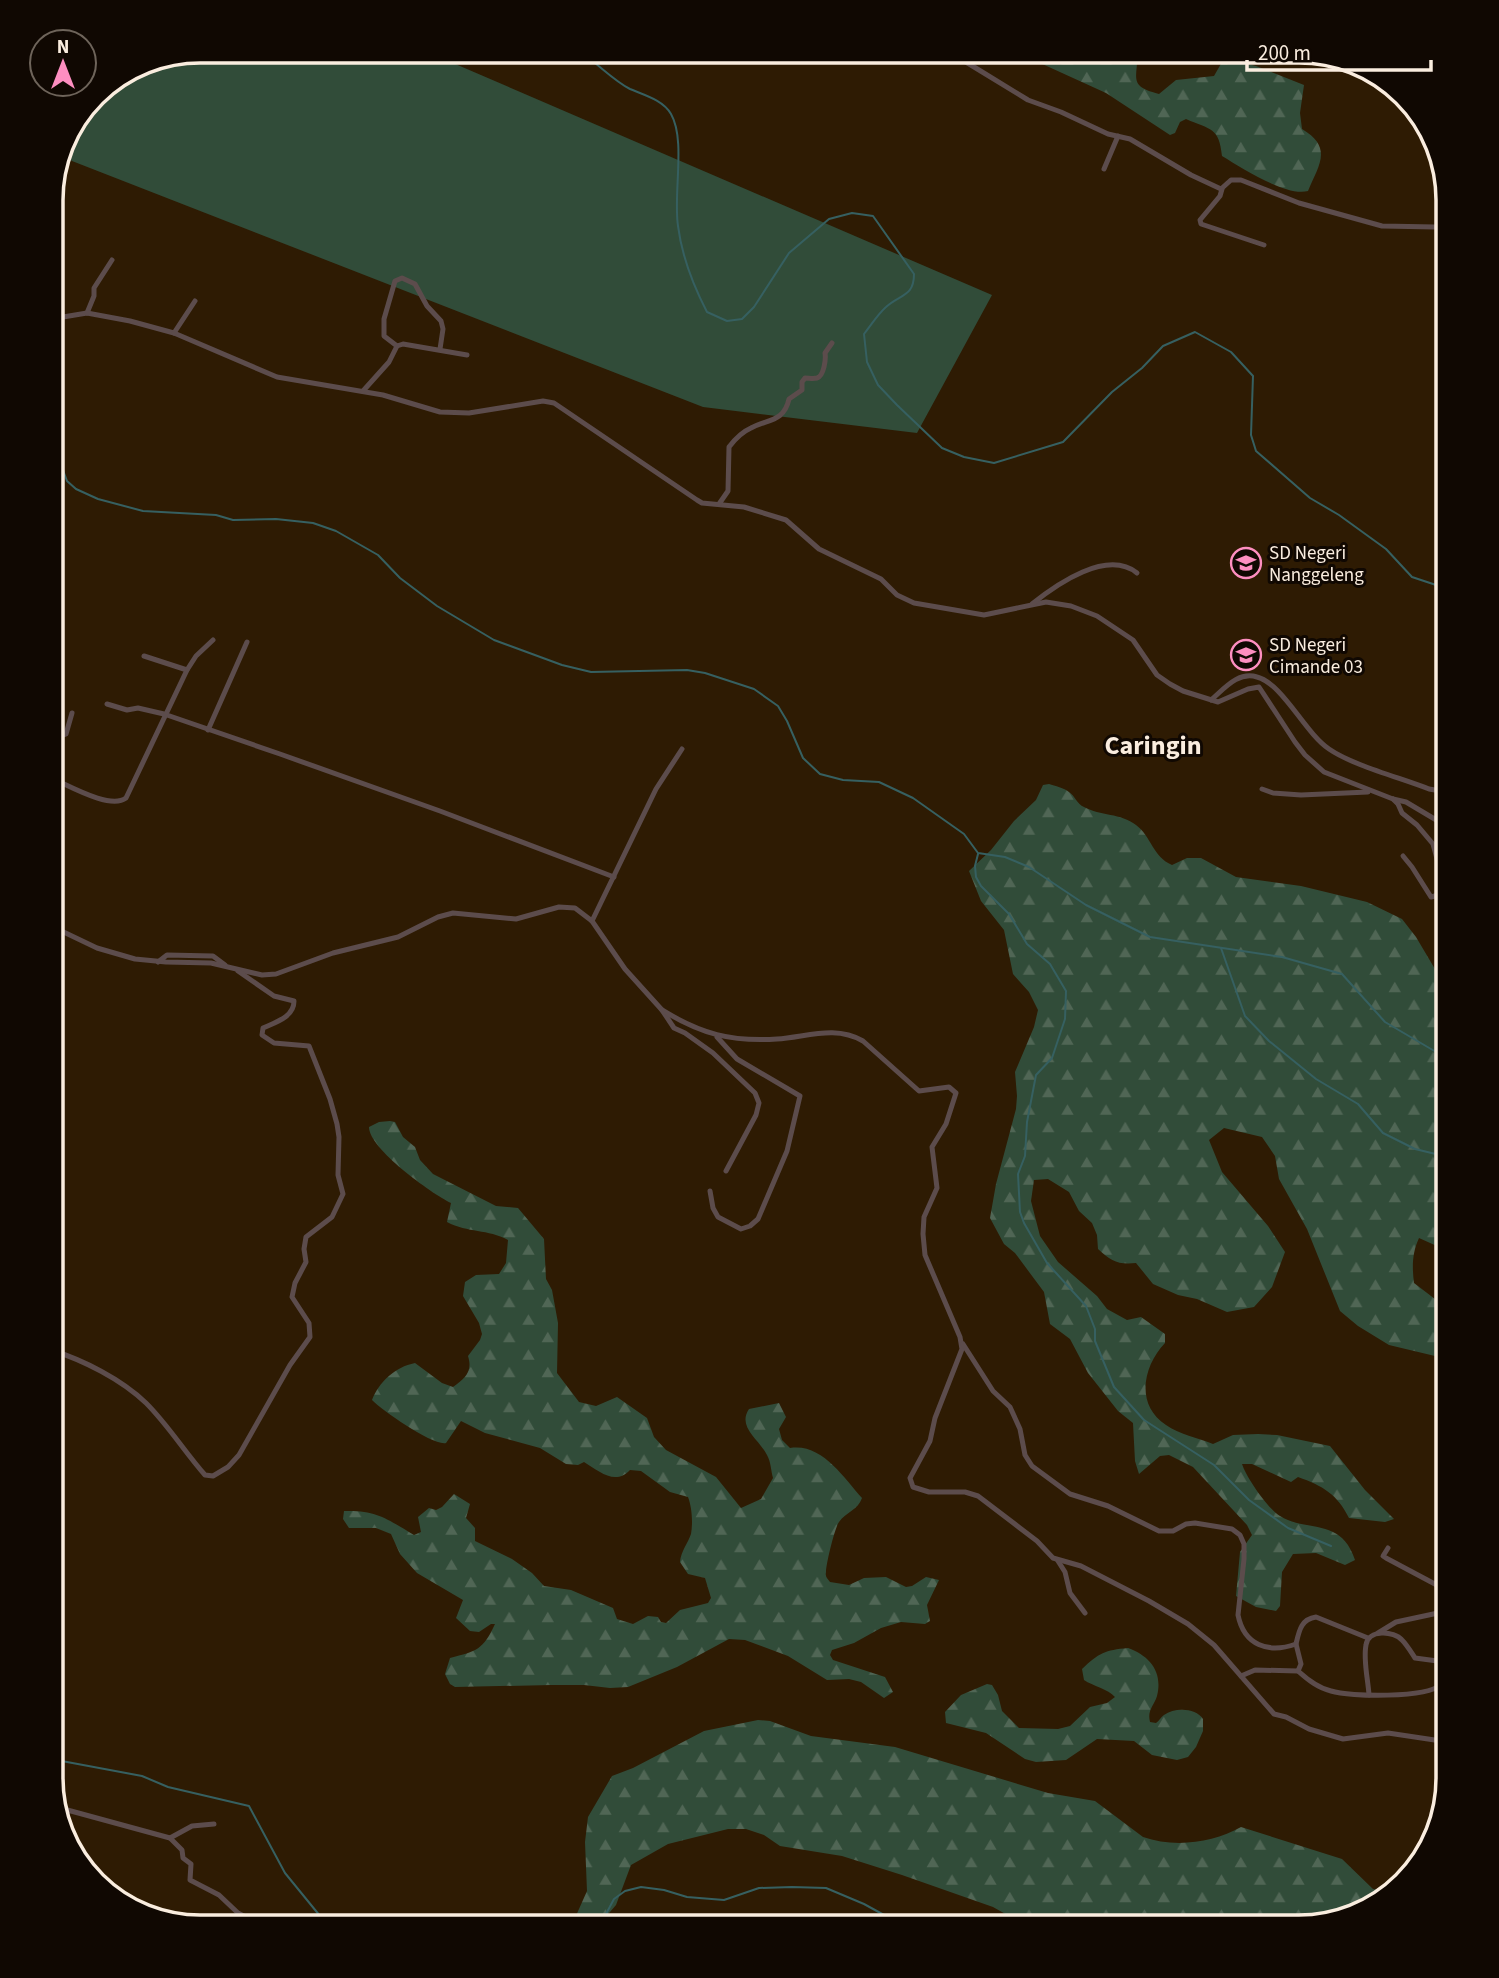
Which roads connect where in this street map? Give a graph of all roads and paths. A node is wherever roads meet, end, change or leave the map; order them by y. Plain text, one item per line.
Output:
1 (968, 63) edge
2 (1118, 136) junction
3 (1104, 169) dead end
4 (1222, 189) junction
5 (1436, 227) edge
6 (1264, 245) dead end
7 (112, 260) dead end
8 (195, 301) dead end
9 (87, 313) junction
10 (63, 317) edge
11 (174, 333) junction
12 (832, 342) dead end
13 (397, 346) junction
14 (440, 349) junction
15 (467, 355) dead end
16 (363, 391) junction
17 (719, 504) junction
18 (1137, 573) dead end
19 (1032, 604) junction
20 (213, 640) dead end
21 (247, 642) dead end
22 (144, 656) dead end
23 (187, 670) junction
24 (1211, 700) junction
25 (107, 704) dead end
26 (72, 713) dead end
27 (164, 714) junction
28 (208, 730) junction
29 (63, 735) edge
30 (682, 749) dead end
31 (63, 783) edge
32 (1262, 789) dead end
33 (1436, 790) edge
34 (1371, 791) junction
35 (1394, 799) junction
36 (1436, 820) edge
37 (1436, 855) edge
38 (1403, 856) dead end
39 (614, 877) junction
40 (1436, 895) edge
41 (592, 921) junction
42 (63, 932) edge
43 (236, 969) junction
44 (662, 1010) junction
45 (717, 1037) junction
46 (726, 1171) dead end
47 (710, 1191) dead end
48 (962, 1344) junction
49 (63, 1354) edge
50 (1388, 1548) dead end
51 (1058, 1561) junction
52 (1436, 1585) edge
53 (1085, 1613) dead end
54 (1436, 1614) edge
55 (1378, 1633) junction
56 (1368, 1638) junction
57 (1296, 1644) junction
58 (1436, 1661) edge
59 (1298, 1671) junction
60 (1241, 1676) junction
61 (1436, 1688) edge
62 (1369, 1695) junction
63 (1436, 1740) edge
64 (67, 1810) edge
65 (214, 1824) dead end
66 (170, 1838) junction
67 (242, 1915) edge

1 - 2 street
2 - 3 street
2 - 4 street
4 - 5 street
4 - 6 street
7 - 9 street
8 - 11 street
9 - 10 street
9 - 11 street
11 - 16 street
12 - 17 street
13 - 14 street
13 - 14 street
13 - 16 street
14 - 15 street
16 - 17 street
17 - 19 street
18 - 19 street
19 - 24 street
20 - 23 street
21 - 28 street
22 - 23 street
23 - 27 street
24 - 33 street
24 - 34 street
25 - 27 street
26 - 29 street
27 - 28 street
27 - 31 street
28 - 39 street
30 - 39 street
32 - 34 street
34 - 35 street
35 - 36 street
35 - 37 street
38 - 40 street
39 - 41 street
41 - 43 street
41 - 44 street
42 - 43 street
43 - 49 street
44 - 45 street
44 - 46 street
45 - 47 street
45 - 48 street
48 - 51 street
48 - 57 street
50 - 52 street
51 - 53 street
51 - 60 street
54 - 55 street
55 - 56 street
55 - 58 street
56 - 57 street
56 - 62 street
57 - 59 street
59 - 60 street
59 - 62 street
60 - 63 street
61 - 62 street
64 - 66 street
65 - 66 street
66 - 67 street

